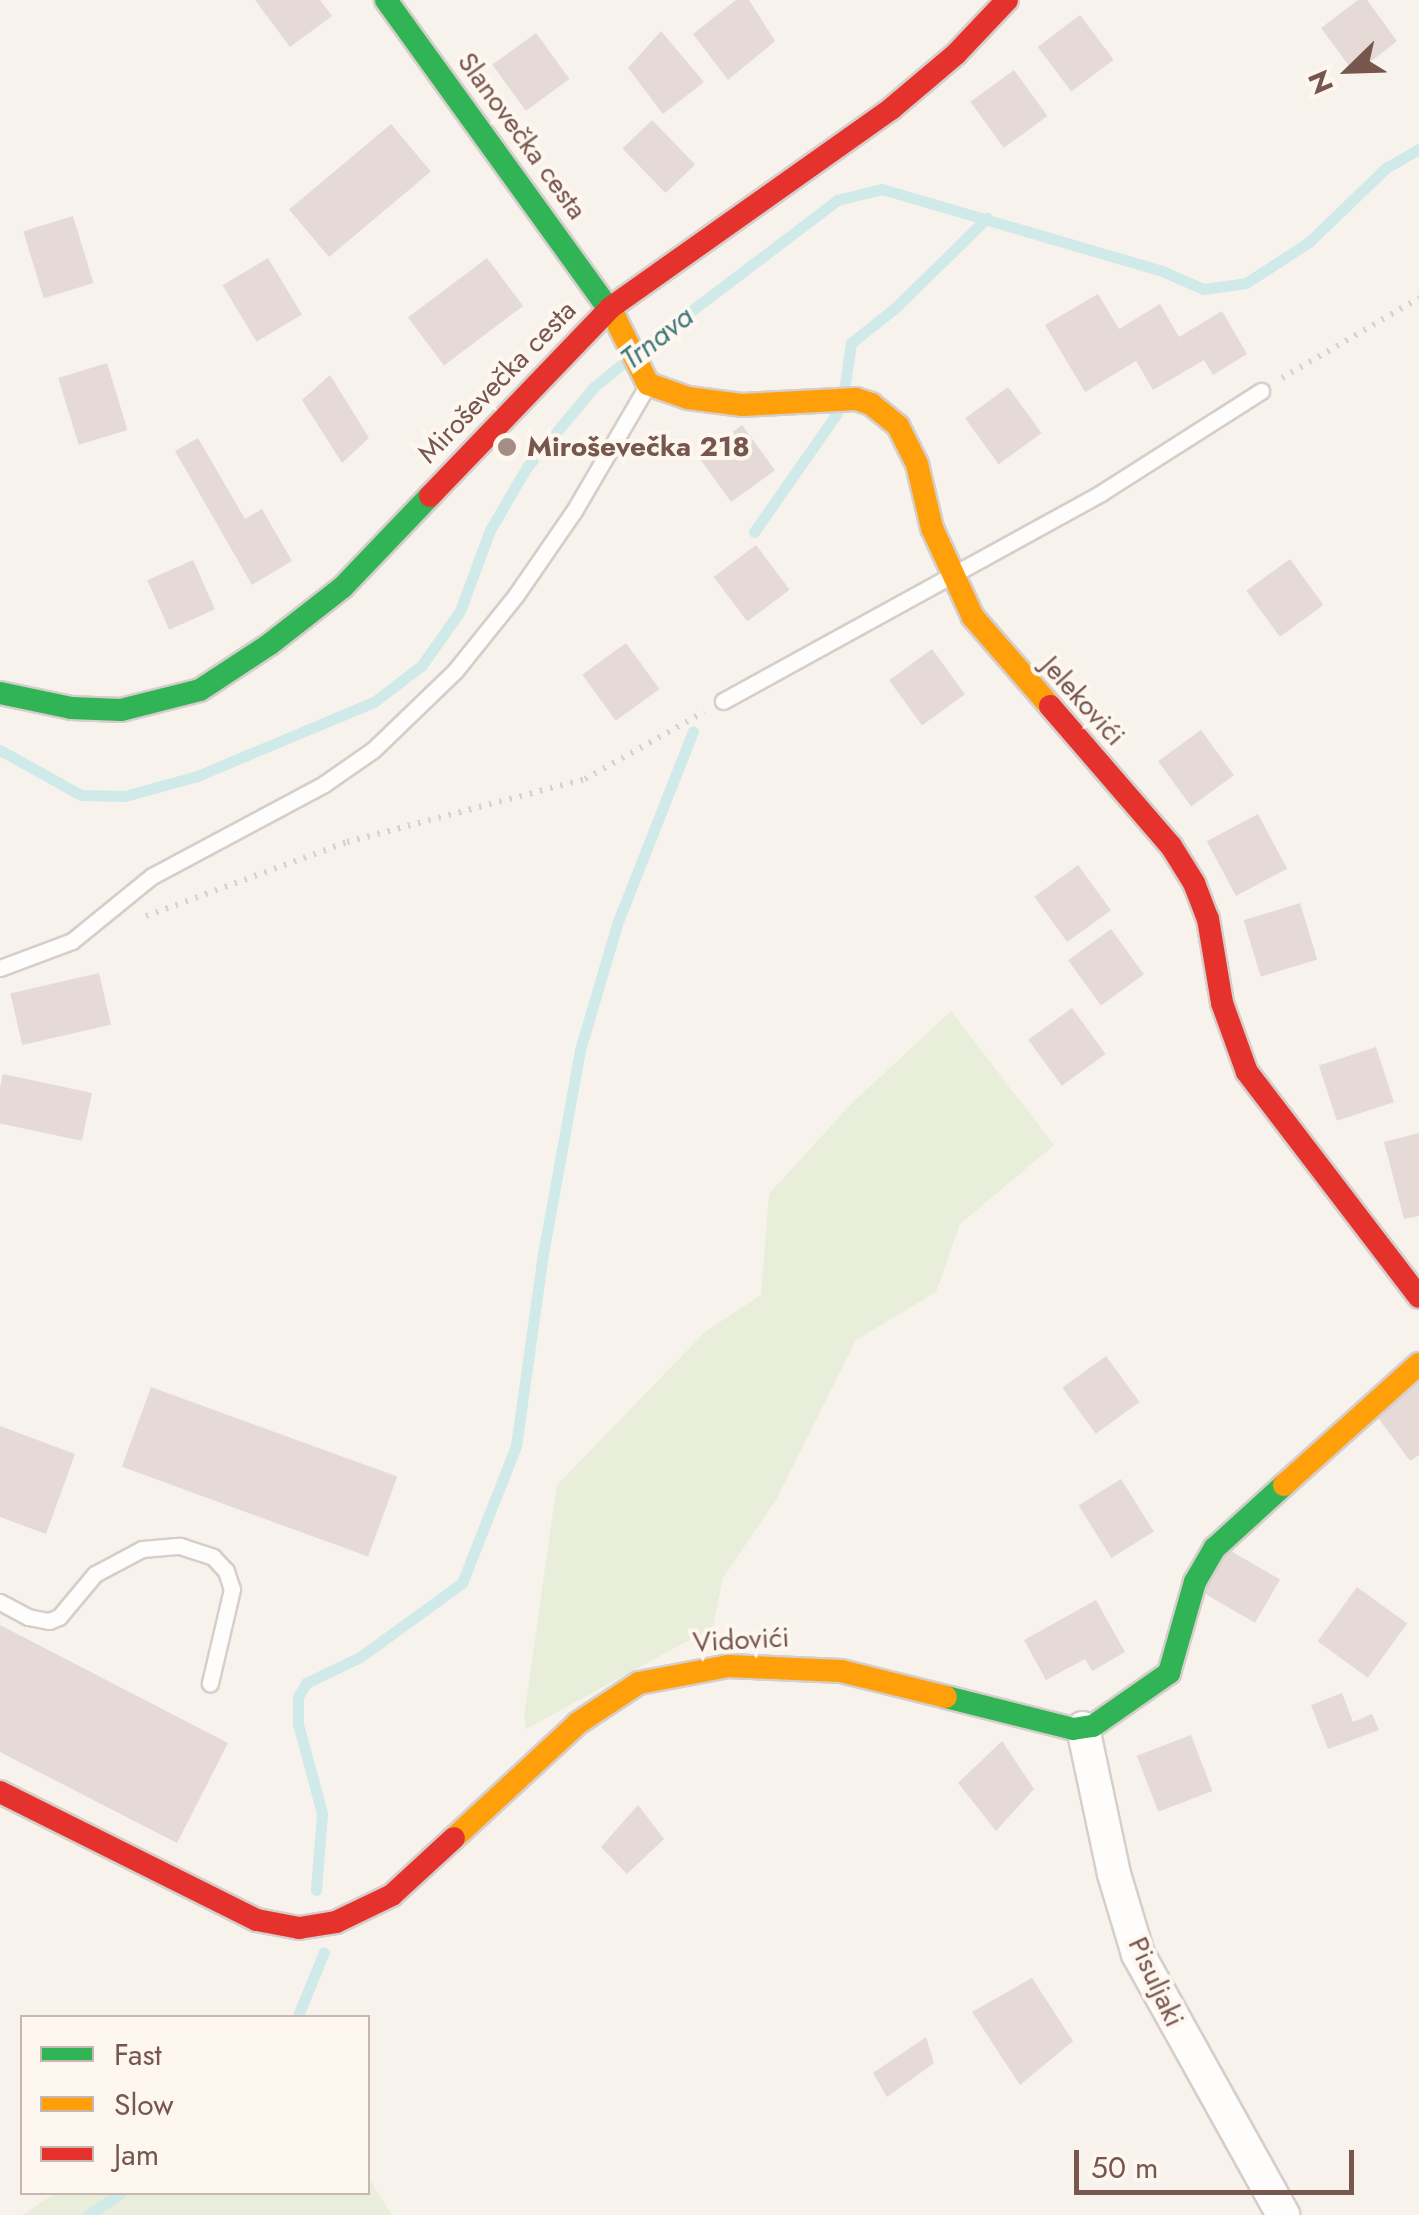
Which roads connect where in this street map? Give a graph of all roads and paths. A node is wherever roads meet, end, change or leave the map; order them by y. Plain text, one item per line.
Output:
1 (386, 0) edge
2 (1007, 0) edge
3 (1419, 298) edge
4 (610, 308) junction
5 (644, 379) junction
6 (1262, 391) joint
7 (952, 574) junction
8 (0, 694) edge
9 (723, 701) joint
10 (129, 922) dead end
11 (0, 968) edge
12 (1419, 1297) edge
13 (1419, 1364) edge
14 (0, 1602) edge
15 (210, 1683) dead end
16 (1083, 1728) junction
17 (0, 1792) edge
18 (1283, 2215) edge

1 - 4 street, Slanovečka cesta
2 - 4 street, Miroševečka cesta
3 - 6 path
4 - 5 street
4 - 8 street, Miroševečka cesta
5 - 7 street, Jelekovići
5 - 11 lane
6 - 7 lane
7 - 9 lane
7 - 12 street, Jelekovići
9 - 10 path
13 - 16 street
14 - 15 lane
16 - 17 street, Vidovići
16 - 18 street, Pisuljaki

